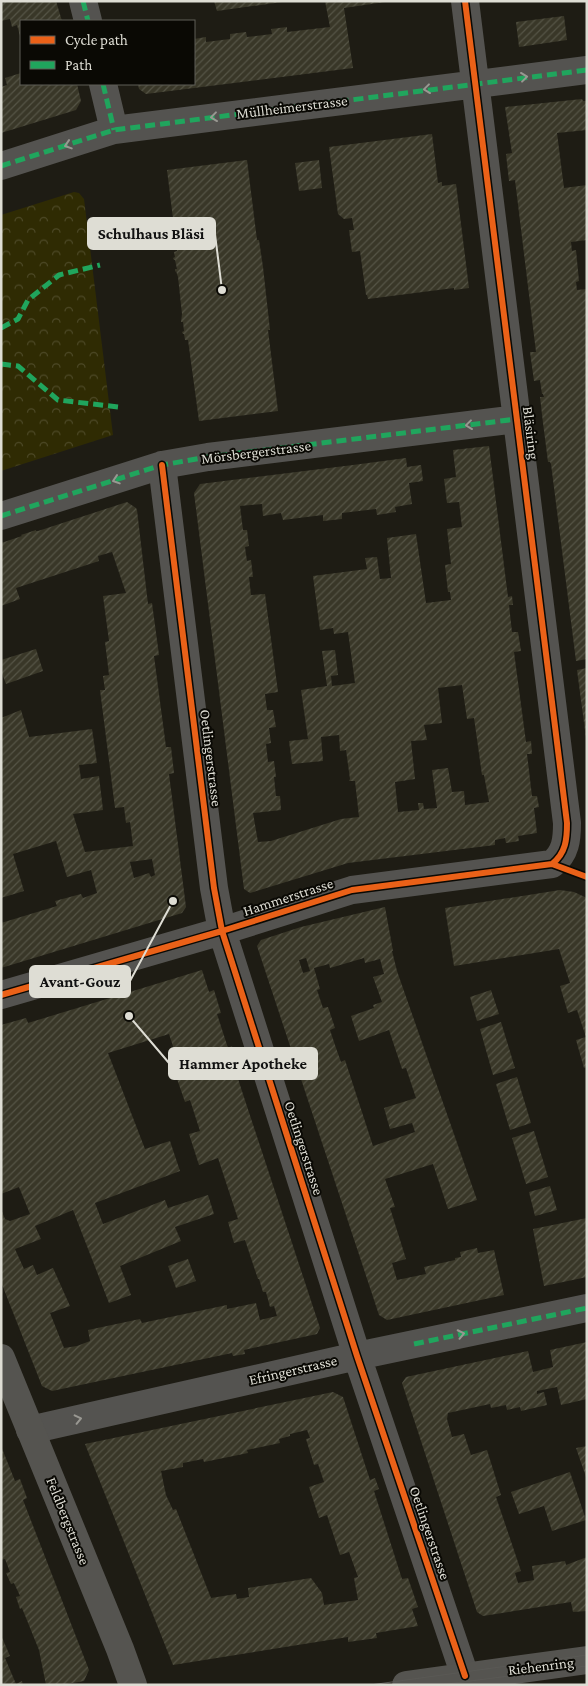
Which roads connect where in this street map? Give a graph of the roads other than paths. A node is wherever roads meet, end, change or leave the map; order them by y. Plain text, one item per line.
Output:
1 (83, 1) edge
2 (465, 1) edge
3 (88, 20) edge
4 (587, 70) edge
5 (476, 83) junction
6 (103, 85) edge
7 (114, 130) junction
8 (1, 166) edge
9 (517, 420) junction
10 (162, 465) junction
11 (1, 516) edge
12 (552, 864) joint
13 (222, 931) junction
14 (1, 995) edge
15 (587, 1308) edge
16 (357, 1356) junction
17 (1, 1358) edge
18 (30, 1430) junction
19 (587, 1660) edge
20 (465, 1676) junction
21 (133, 1685) edge
22 (406, 1685) edge

1 - 3 street
2 - 5 street, Bläsiring
5 -> 4 street, Müllheimerstrasse
5 -> 7 street, Müllheimerstrasse
5 - 9 street, Bläsiring
6 - 7 street
7 -> 8 street, Müllheimerstrasse
9 -> 10 street, Mörsbergerstrasse
9 - 12 street, Bläsiring
10 -> 11 street, Mörsbergerstrasse
10 - 13 street, Oetlingerstrasse
12 - 13 street, Hammerstrasse
13 - 14 street, Hammerstrasse
13 - 16 street, Oetlingerstrasse
16 -> 15 street, Efringerstrasse
18 -> 16 street, Efringerstrasse
16 - 20 street, Oetlingerstrasse
17 - 18 main road, Feldbergstrasse
18 - 21 main road, Feldbergstrasse
19 - 20 main road, Riehenring
20 - 22 main road, Riehenring

